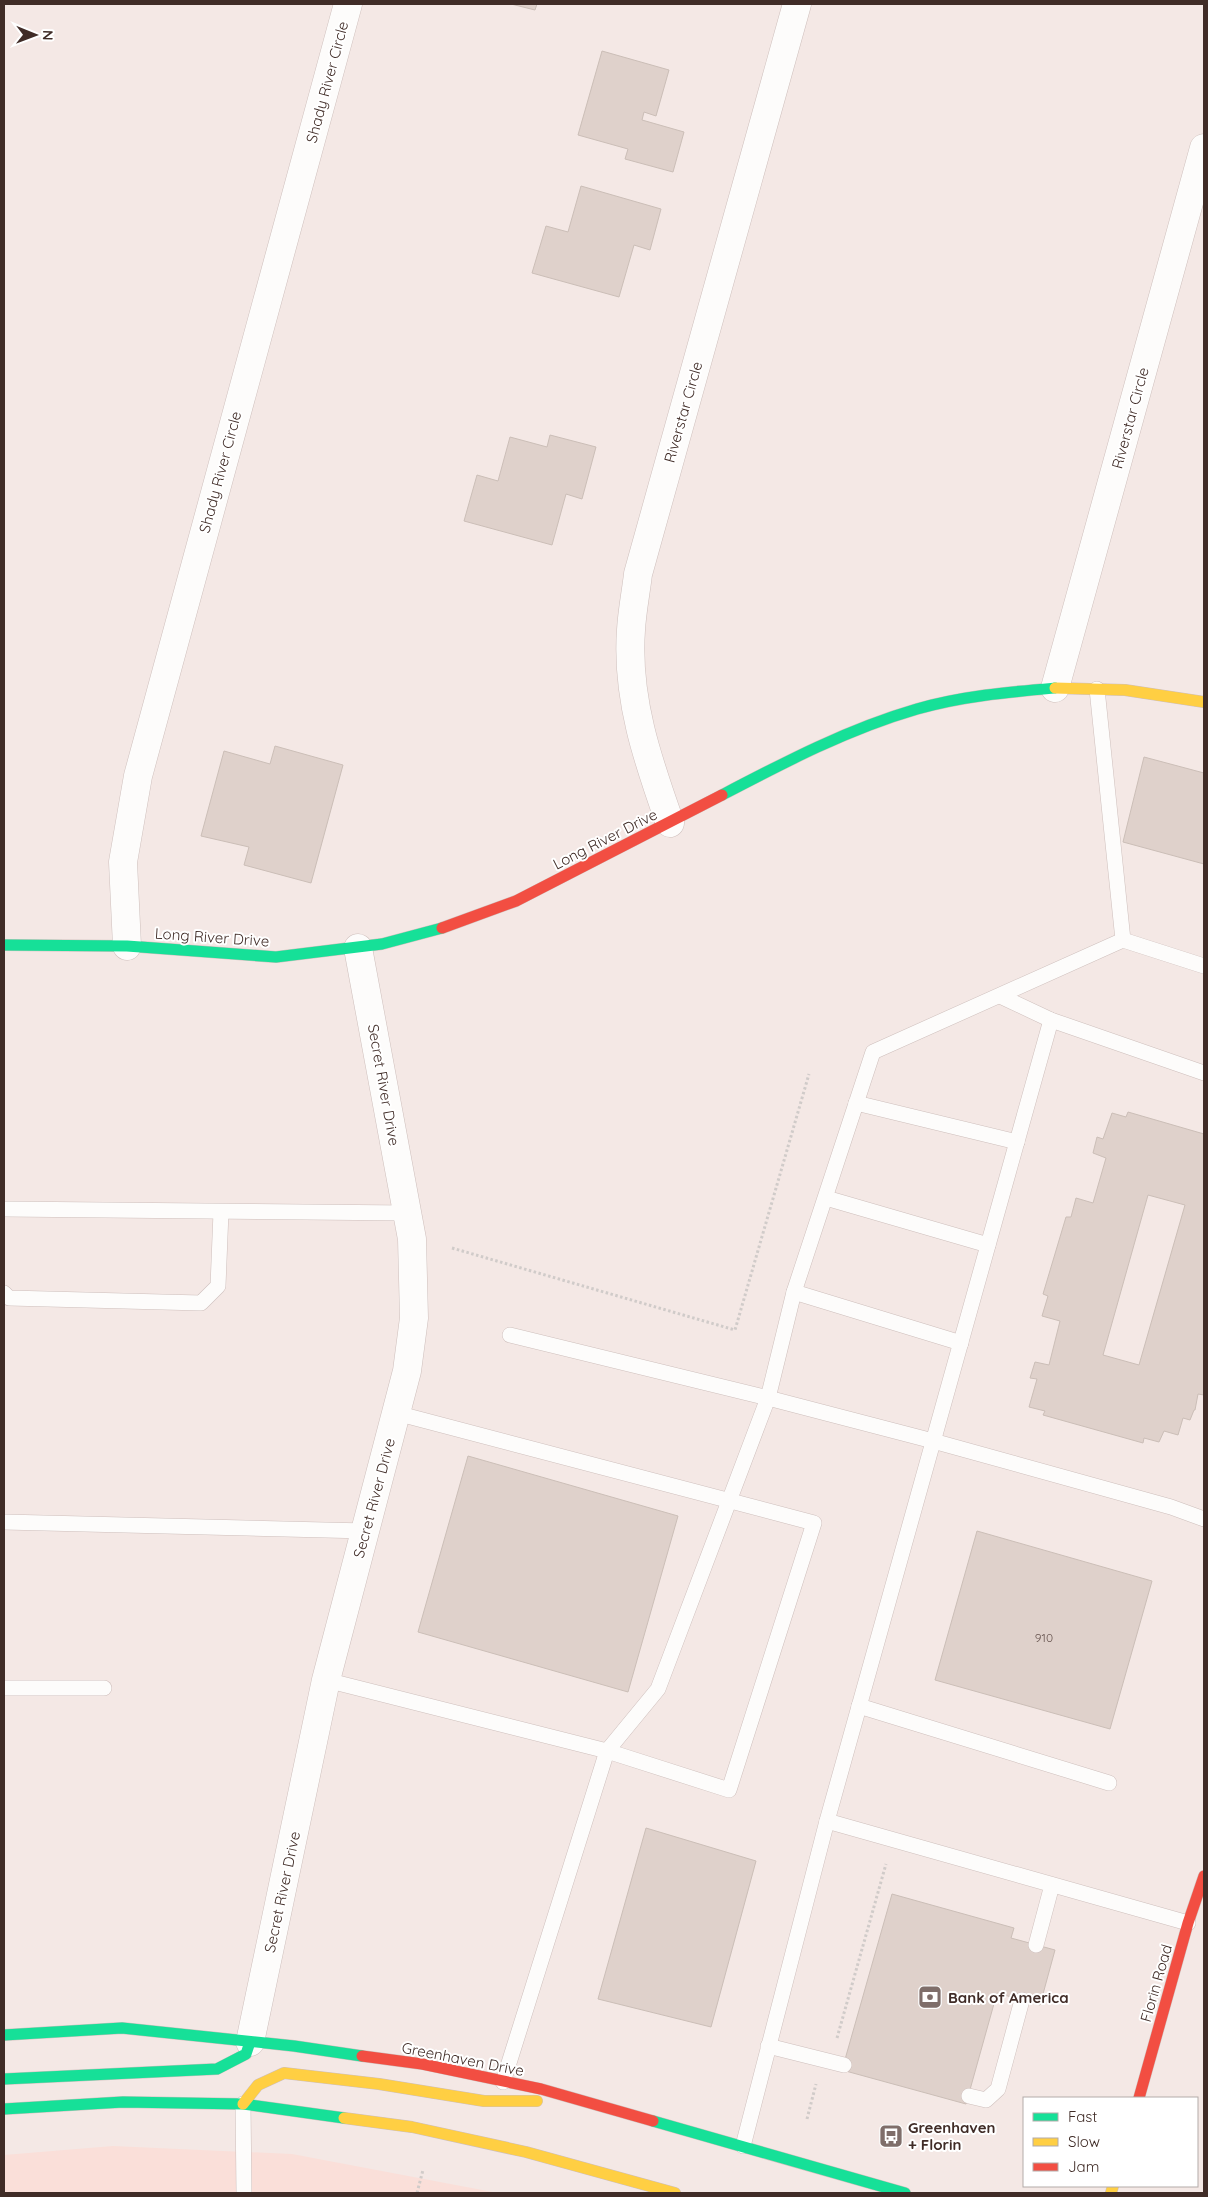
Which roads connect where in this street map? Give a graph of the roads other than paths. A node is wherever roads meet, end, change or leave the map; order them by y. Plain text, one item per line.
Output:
1 (348, 4) edge
2 (797, 4) edge
3 (1204, 148) edge
4 (1055, 688) junction
5 (1097, 689) junction
6 (1204, 702) edge
7 (670, 823) junction
8 (1124, 940) junction
9 (4, 945) edge
10 (127, 946) junction
11 (358, 948) junction
12 (1204, 966) edge
13 (1000, 996) junction
14 (1051, 1020) junction
15 (1204, 1073) edge
16 (856, 1103) junction
17 (1017, 1142) junction
18 (826, 1198) junction
19 (4, 1209) edge
20 (221, 1212) junction
21 (407, 1213) junction
22 (988, 1245) junction
23 (794, 1292) junction
24 (4, 1293) edge
25 (510, 1335) dead end
26 (961, 1343) junction
27 (768, 1398) junction
28 (396, 1413) junction
29 (933, 1441) junction
30 (730, 1501) junction
31 (1204, 1519) edge
32 (4, 1522) edge
33 (366, 1531) junction
34 (326, 1680) junction
35 (4, 1688) edge
36 (104, 1688) dead end
37 (859, 1706) junction
38 (607, 1751) junction
39 (1109, 1783) dead end
40 (827, 1821) junction
41 (1204, 1876) edge
42 (1052, 1885) junction
43 (1188, 1924) junction
44 (1036, 1945) dead end
45 (1022, 2000) dead end
46 (4, 2035) edge
47 (250, 2042) junction
48 (768, 2046) junction
49 (844, 2065) dead end
50 (4, 2079) edge
51 (503, 2082) junction
52 (968, 2096) dead end
53 (1139, 2097) edge
54 (581, 2101) junction
55 (243, 2104) junction
56 (4, 2109) edge
57 (743, 2146) junction
58 (244, 2193) edge
59 (675, 2193) edge
60 (904, 2193) edge

1 - 10 street, Shady River Circle
2 - 7 street, Riverstar Circle
3 - 4 street, Riverstar Circle
4 - 5 street, Long River Drive
4 - 7 street, Long River Drive
5 - 6 street, Long River Drive
5 - 8 lane
7 - 11 street, Long River Drive
8 - 12 lane
8 - 13 lane
9 - 10 street, Long River Drive
10 - 11 street, Long River Drive
11 - 21 street, Secret River Drive
13 - 14 lane
13 - 16 lane
14 - 15 lane
14 - 17 lane
16 - 17 lane
16 - 18 lane
17 - 22 lane
18 - 22 lane
18 - 23 lane
19 - 20 lane
20 - 21 lane
20 - 24 lane
21 - 28 street, Secret River Drive
22 - 26 lane
23 - 26 lane
23 - 27 lane
25 - 27 lane
26 - 29 lane
27 - 29 lane
27 - 30 lane
28 - 30 lane
28 - 33 street, Secret River Drive
29 - 31 lane
29 - 37 lane
30 - 38 lane
30 - 38 lane
32 - 33 lane
33 - 34 street, Secret River Drive
34 - 38 lane
34 - 47 street, Secret River Drive
35 - 36 lane
37 - 39 lane
37 - 40 lane
38 - 51 lane
40 - 42 lane
40 - 48 lane
41 - 43 street, Florin Road
42 - 43 lane
42 - 44 lane
43 - 53 street, Florin Road
45 - 52 lane
46 - 47 street, Greenhaven Drive
47 - 50 street
47 - 51 street, Greenhaven Drive
48 - 49 lane
48 - 57 lane
51 - 54 street, Greenhaven Drive
54 - 55 street
54 - 57 street, Greenhaven Drive
55 - 56 street
55 - 58 lane
55 - 59 street
57 - 60 street, Greenhaven Drive

